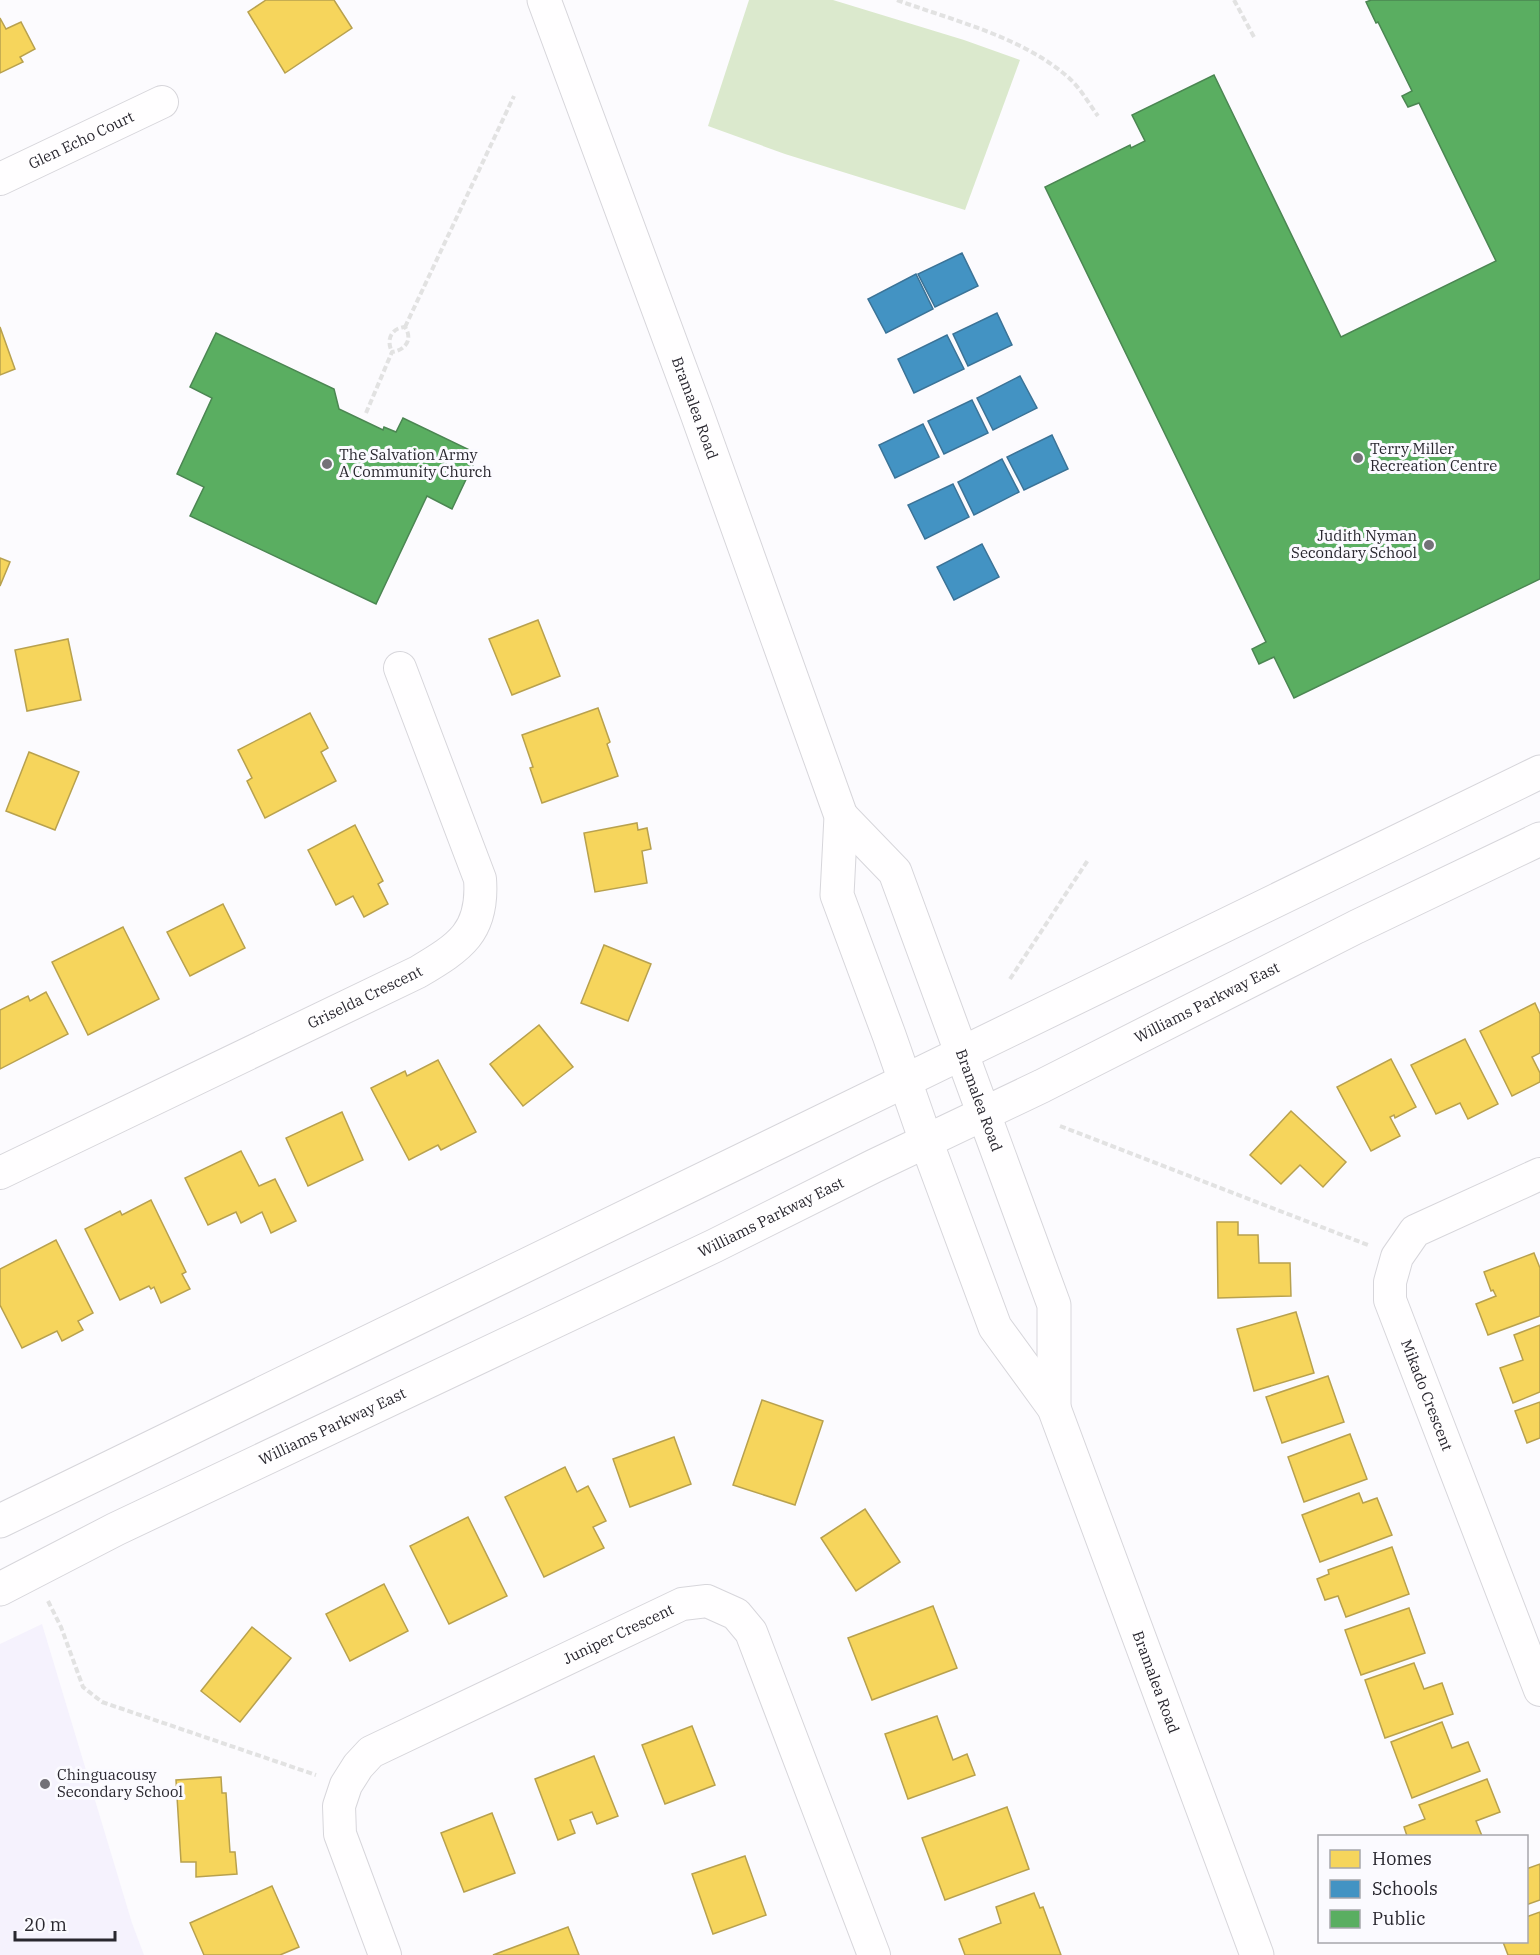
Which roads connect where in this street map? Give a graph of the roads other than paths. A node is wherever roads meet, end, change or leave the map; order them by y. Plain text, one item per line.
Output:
1 (544, 0) edge
2 (162, 102) dead end
3 (0, 179) edge
4 (400, 668) dead end
5 (1540, 772) edge
6 (842, 816) junction
7 (1540, 839) edge
8 (962, 1054) junction
9 (906, 1082) junction
10 (984, 1113) junction
11 (926, 1141) junction
12 (0, 1173) edge
13 (1540, 1174) edge
14 (1054, 1408) junction
15 (0, 1521) edge
16 (0, 1589) edge
17 (1540, 1690) edge
18 (385, 1955) edge
19 (874, 1955) edge
20 (1257, 1955) edge

1 - 6 main road, Bramalea Road
2 - 3 street, Glen Echo Court
4 - 12 street, Griselda Crescent
5 - 8 main road
6 - 8 main road, Bramalea Road
6 - 9 main road, Bramalea Road
7 - 10 main road, Williams Parkway East
8 - 9 main road
8 - 10 main road, Bramalea Road
9 - 11 main road, Bramalea Road
9 - 15 main road
10 - 11 main road, Williams Parkway East
10 - 14 main road, Bramalea Road
11 - 14 main road, Bramalea Road
11 - 16 main road, Williams Parkway East
13 - 17 street, Mikado Crescent
14 - 20 main road, Bramalea Road
18 - 19 street, Juniper Crescent

